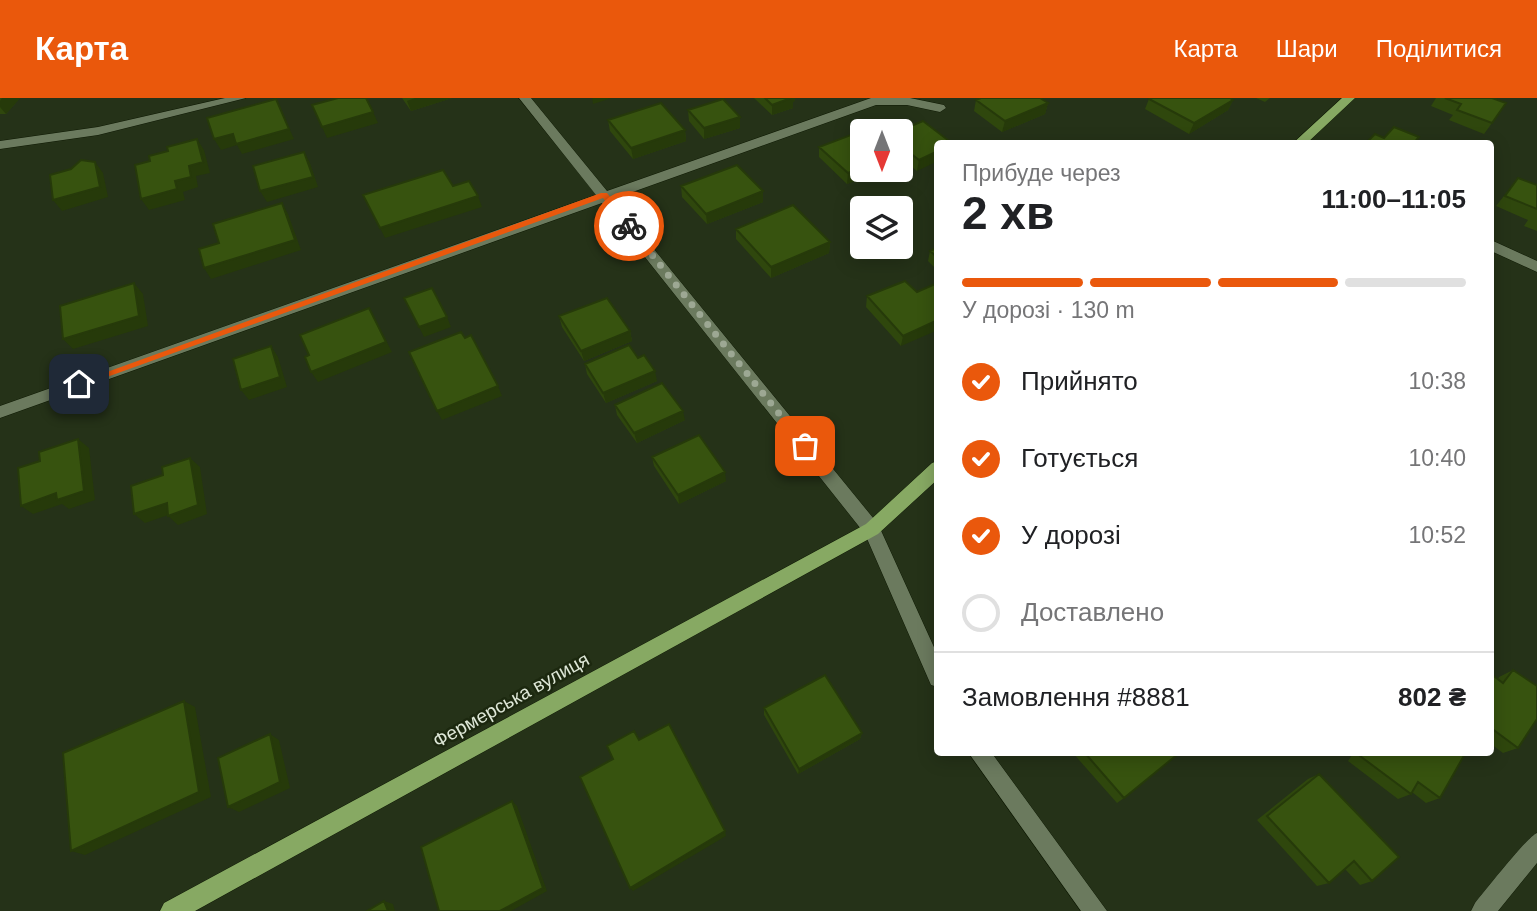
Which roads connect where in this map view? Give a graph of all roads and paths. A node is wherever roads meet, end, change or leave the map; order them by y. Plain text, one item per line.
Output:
1 (240, 98) edge
2 (525, 98) edge
3 (1349, 98) edge
4 (940, 108) dead end
5 (1302, 140) edge
6 (0, 145) edge
7 (604, 195) junction
8 (1494, 246) edge
9 (1537, 267) edge
10 (0, 412) edge
11 (934, 472) edge
12 (872, 529) junction
13 (934, 669) edge
14 (981, 756) edge
15 (1537, 844) edge
16 (172, 911) edge
17 (1095, 911) edge
18 (1483, 911) edge

1 - 6 street
2 - 7 street
3 - 5 main road
4 - 7 street
7 - 10 street
7 - 12 street
8 - 9 street
11 - 12 main road, Фермерська вулиця
12 - 13 street
12 - 16 main road, Фермерська вулиця
14 - 17 street
15 - 18 street

